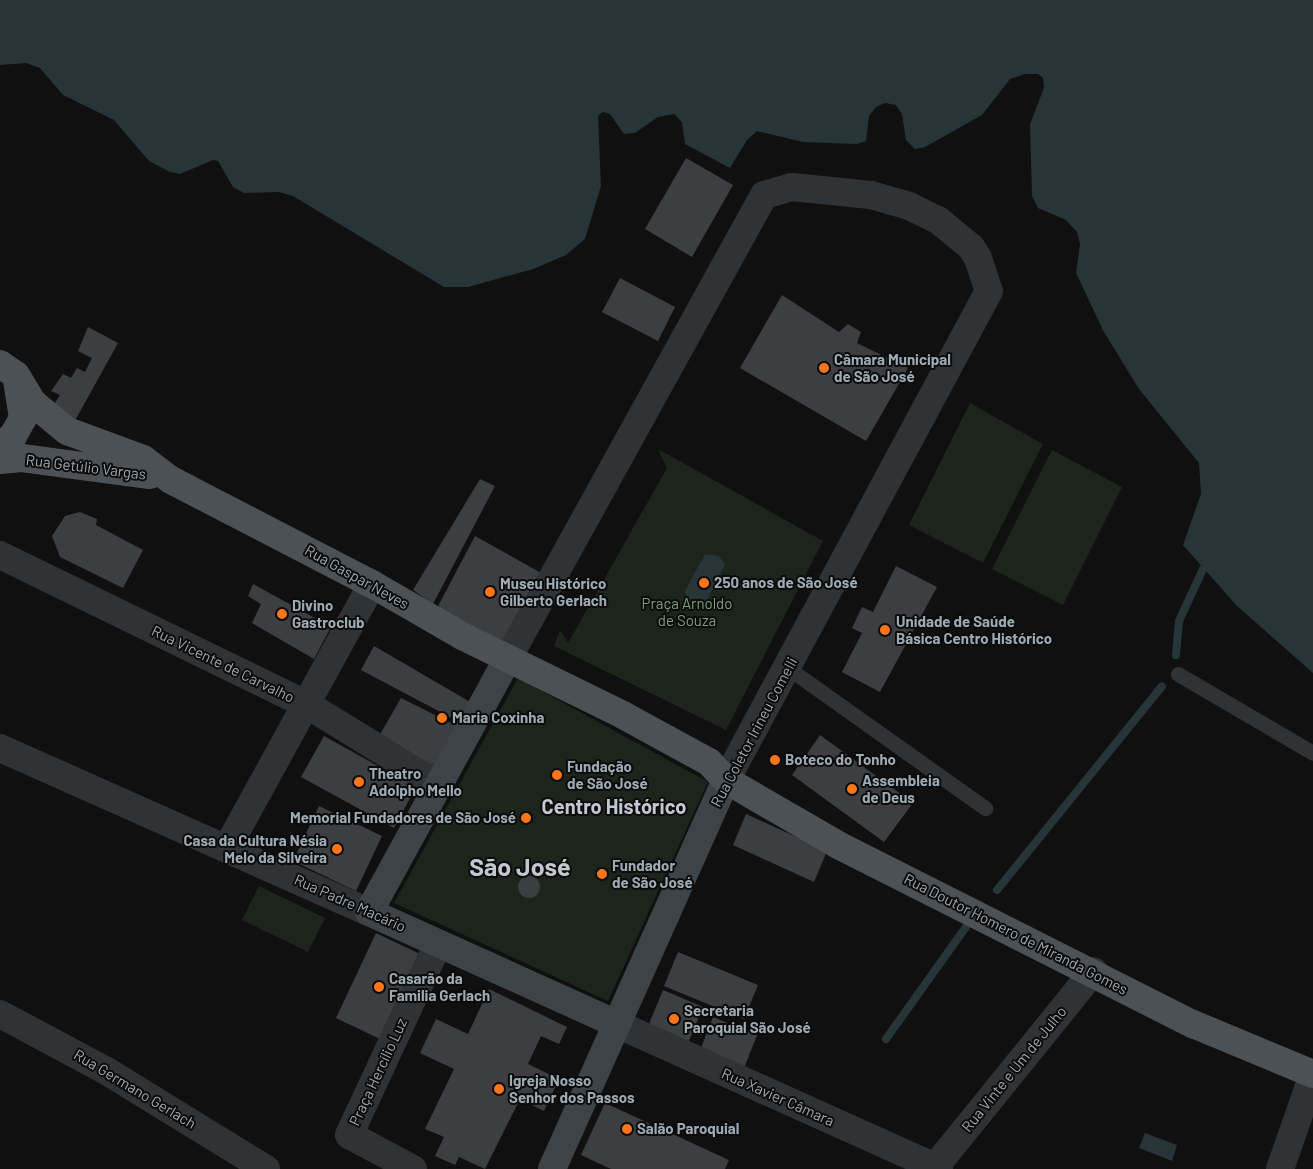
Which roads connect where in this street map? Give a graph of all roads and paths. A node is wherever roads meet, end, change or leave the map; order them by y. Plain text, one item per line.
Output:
1 (8, 369) edge
2 (0, 446) edge
3 (0, 460) edge
4 (171, 480) junction
5 (0, 554) edge
6 (372, 584) junction
7 (507, 660) junction
8 (788, 668) junction
9 (1178, 674) dead end
10 (306, 704) junction
11 (0, 748) edge
12 (1313, 753) edge
13 (442, 780) junction
14 (726, 780) junction
15 (984, 808) dead end
16 (227, 848) junction
17 (369, 912) junction
18 (438, 944) junction
19 (1094, 971) junction
20 (0, 1014) edge
21 (617, 1024) junction
22 (1313, 1074) edge
23 (937, 1168) edge
24 (266, 1169) edge
25 (413, 1169) edge
26 (552, 1169) edge
27 (1280, 1169) edge

1 - 2 main road
1 - 4 main road, Rua Gaspar Neves
3 - 4 main road, Rua Getúlio Vargas
4 - 6 main road, Rua Gaspar Neves
5 - 10 street, Rua Vicente de Carvalho
6 - 7 main road, Rua Gaspar Neves
6 - 10 street
7 - 8 street, Rua Coletor Irineu Comelli
7 - 13 main road
7 - 14 main road, Rua Gaspar Neves
8 - 14 street, Rua Coletor Irineu Comelli
8 - 15 lane
9 - 12 lane
10 - 13 street, Rua Vicente de Carvalho
10 - 16 street
11 - 16 street, Rua Padre Macário
13 - 17 main road
14 - 19 main road, Rua Doutor Homero de Miranda Gomes
14 - 21 main road, Rua Coletor Irineu Comelli
16 - 17 street, Rua Padre Macário
17 - 18 main road, Rua Padre Macário
18 - 21 main road, Rua Padre Macário
18 - 25 street, Praça Hercílio Luz
19 - 22 main road, Rua Doutor Homero de Miranda Gomes
19 - 23 street, Rua Vinte e Um de Julho
20 - 24 street, Rua Germano Gerlach
21 - 23 street, Rua Xavier Câmara
21 - 26 main road, Rua Coletor Irineu Comelli
22 - 27 street

